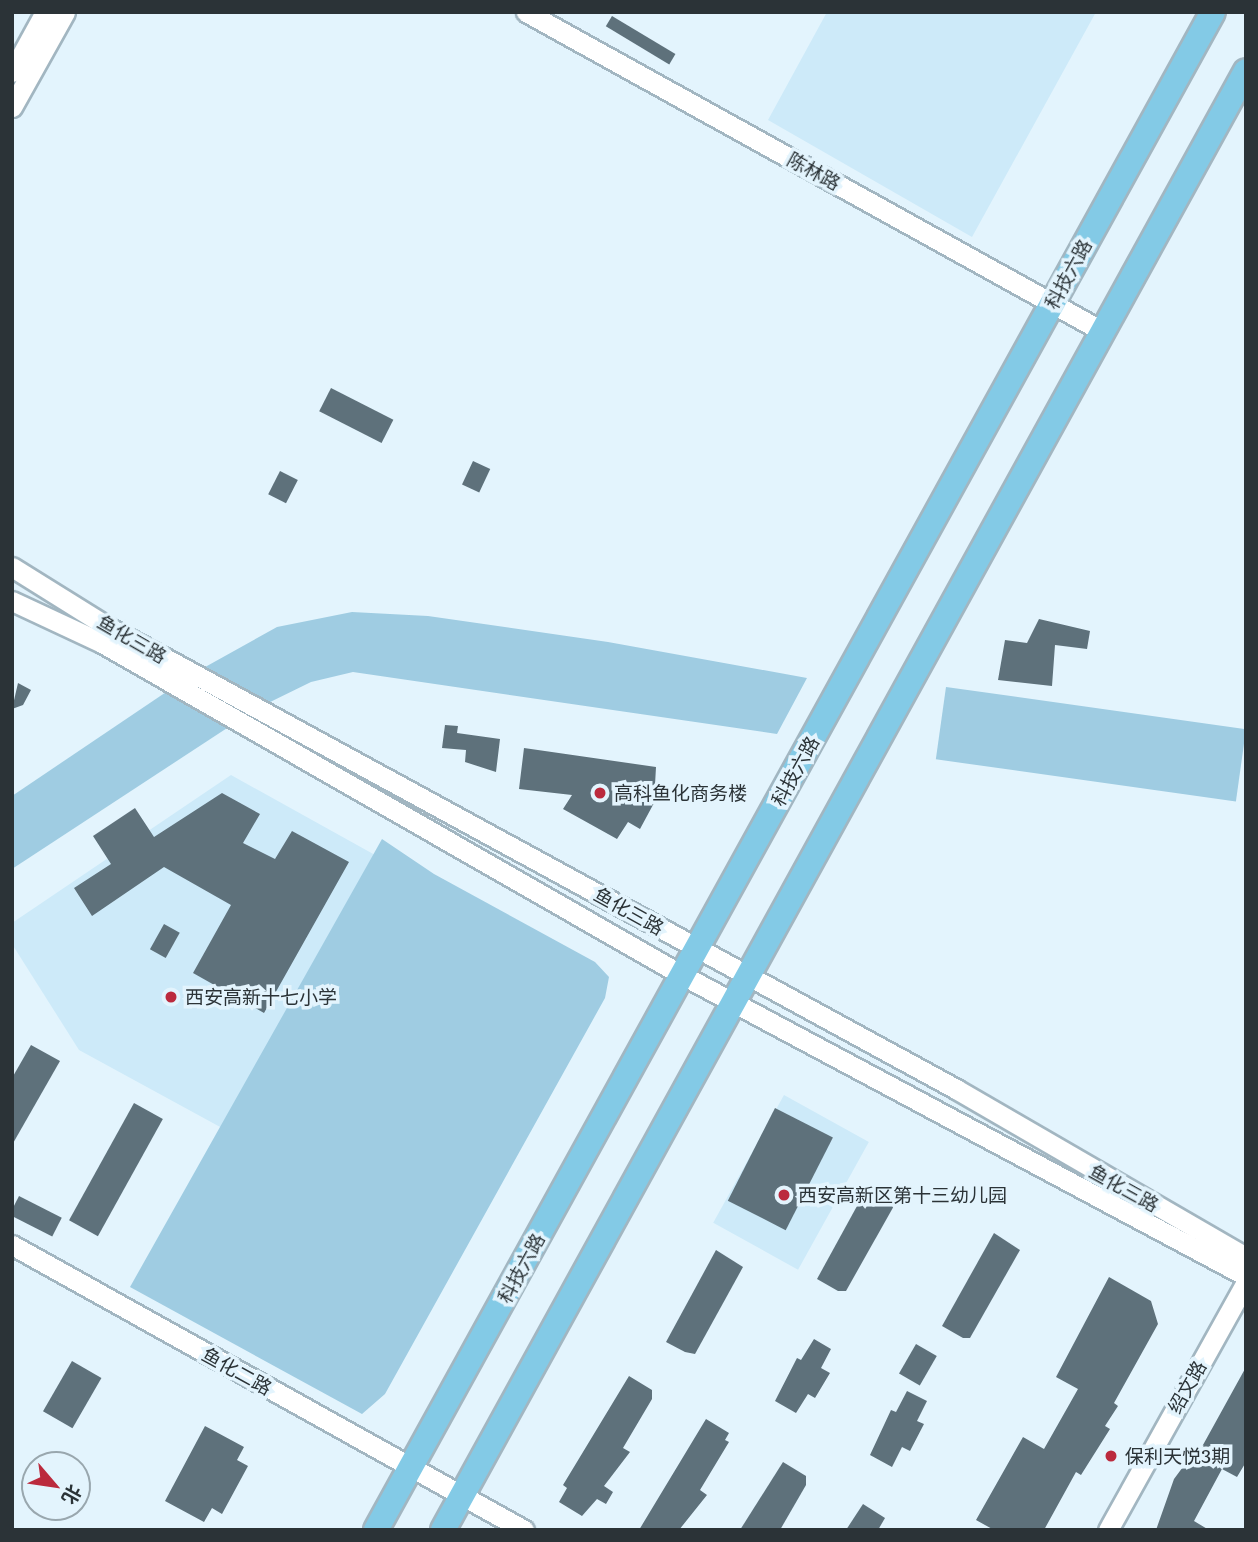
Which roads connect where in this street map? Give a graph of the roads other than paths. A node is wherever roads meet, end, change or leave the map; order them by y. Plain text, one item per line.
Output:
1 (45, 12) edge
2 (65, 12) edge
3 (526, 12) edge
4 (1213, 12) edge
5 (1246, 71) edge
6 (12, 72) edge
7 (12, 107) edge
8 (1052, 303) junction
9 (1102, 331) junction
10 (12, 567) edge
11 (12, 601) edge
12 (697, 949) junction
13 (682, 975) junction
14 (746, 975) junction
15 (732, 1001) junction
16 (12, 1245) edge
17 (1246, 1257) edge
18 (1246, 1279) edge
19 (411, 1467) junction
20 (463, 1496) junction
21 (376, 1530) edge
22 (443, 1530) edge
23 (524, 1530) edge
24 (1108, 1530) edge

1 - 6 street
2 - 7 street
3 - 8 street, 陈林路
4 - 8 main road, 科技六路
5 - 9 main road
8 - 9 street, 陈林路
8 - 12 main road, 科技六路
9 - 14 main road
10 - 12 street, 鱼化三路
11 - 13 street, 鱼化三路
12 - 13 main road, 科技六路
12 - 14 street, 鱼化三路
13 - 15 street, 鱼化三路
13 - 19 main road, 科技六路
14 - 15 main road
14 - 17 street, 鱼化三路
15 - 18 street, 鱼化三路
15 - 20 main road
16 - 19 street, 鱼化二路
18 - 24 street, 绍文路
19 - 20 street, 鱼化二路
19 - 21 main road, 科技六路
20 - 22 main road
20 - 23 street, 鱼化二路

